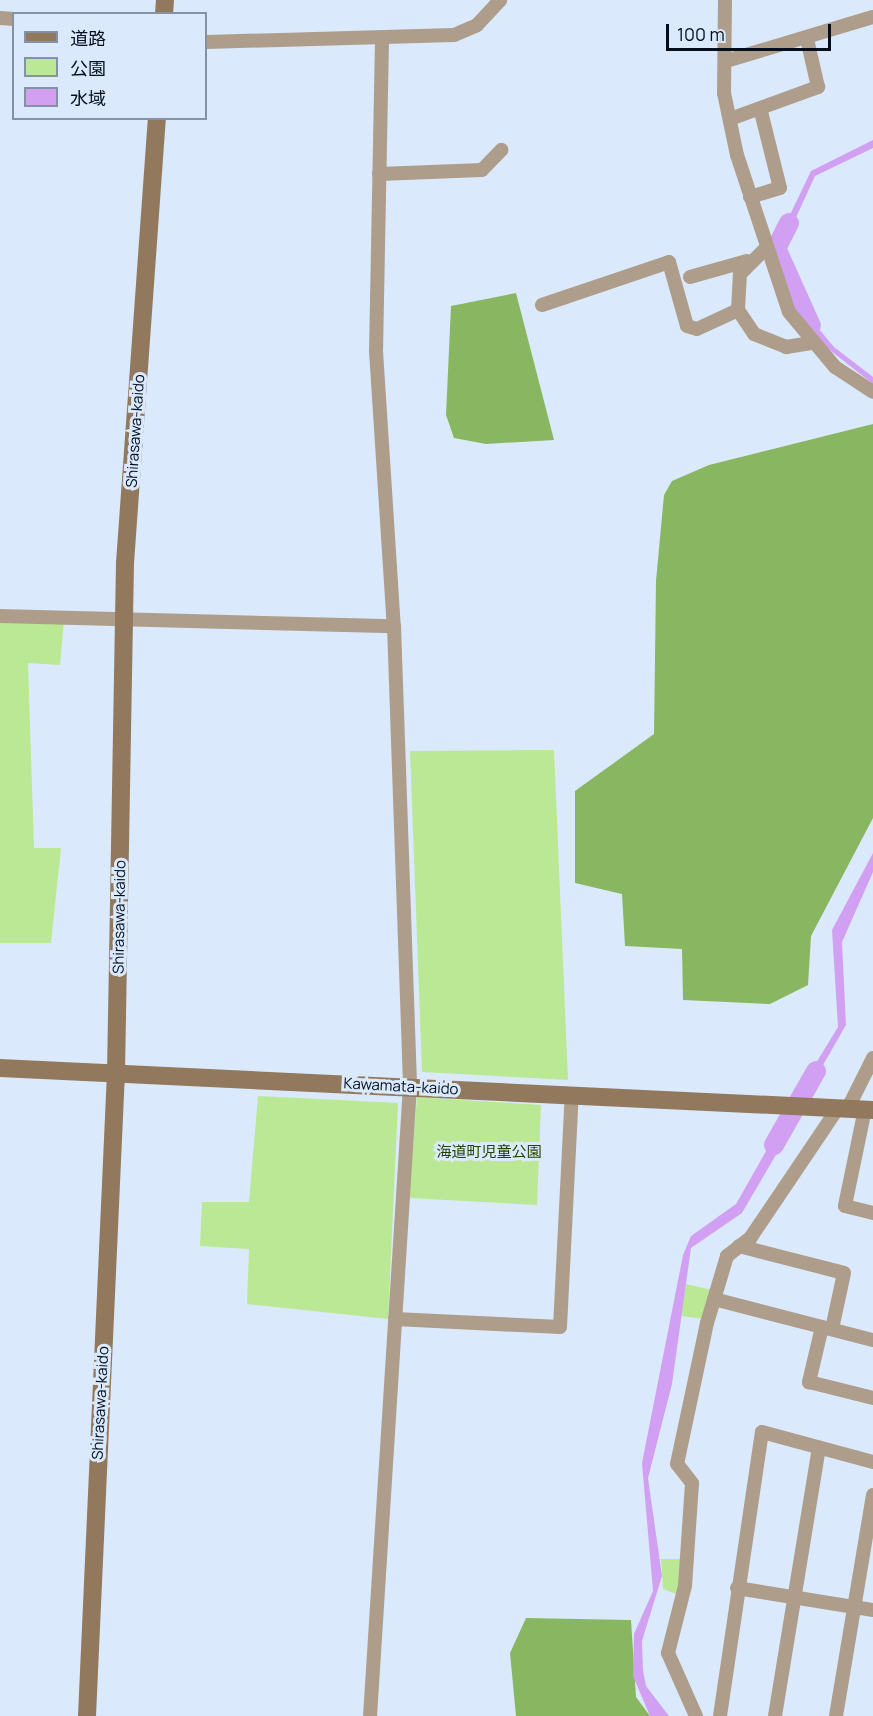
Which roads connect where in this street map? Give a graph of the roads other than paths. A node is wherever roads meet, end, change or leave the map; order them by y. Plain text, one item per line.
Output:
1 (500, 0) edge
2 (725, 0) edge
3 (873, 17) edge
4 (807, 39) junction
5 (382, 40) junction
6 (207, 42) edge
7 (726, 61) junction
8 (760, 108) junction
9 (730, 119) junction
10 (157, 120) edge
11 (501, 150) dead end
12 (379, 174) junction
13 (750, 197) junction
14 (766, 248) junction
15 (747, 261) junction
16 (690, 277) dead end
17 (542, 305) dead end
18 (738, 310) junction
19 (810, 343) junction
20 (873, 392) edge
21 (0, 616) edge
22 (124, 618) junction
23 (394, 626) junction
24 (873, 1058) edge
25 (0, 1068) edge
26 (116, 1073) junction
27 (410, 1086) junction
28 (572, 1094) junction
29 (856, 1109) edge
30 (873, 1213) edge
31 (739, 1246) junction
32 (714, 1299) junction
33 (395, 1319) junction
34 (827, 1328) junction
35 (873, 1340) edge
36 (873, 1398) edge
37 (819, 1448) junction
38 (873, 1462) edge
39 (873, 1495) edge
40 (737, 1588) junction
41 (795, 1598) junction
42 (854, 1607) junction
43 (873, 1610) edge
44 (699, 1715) edge
45 (87, 1716) edge
46 (370, 1716) edge
47 (720, 1716) edge
48 (775, 1716) edge
49 (836, 1716) edge

1 - 5 street
2 - 7 street
3 - 4 street
4 - 7 street
4 - 8 street
5 - 6 street
5 - 12 street
7 - 9 street
8 - 9 street
8 - 13 street
9 - 13 street
10 - 22 main road, Shirasawa-kaido
11 - 12 street
12 - 23 street
13 - 14 street
14 - 15 street
14 - 19 street
15 - 16 street
15 - 18 street
17 - 18 street
18 - 19 street
19 - 20 street
21 - 22 street
22 - 23 street
22 - 26 main road, Shirasawa-kaido
23 - 27 street
24 - 29 street
25 - 26 main road, Kawamata-kaido
26 - 27 main road, Kawamata-kaido
26 - 45 main road, Shirasawa-kaido
27 - 28 main road, Kawamata-kaido
27 - 33 street
28 - 29 main road, Kawamata-kaido
28 - 33 street
29 - 30 street
29 - 31 street
31 - 32 street
31 - 34 street
32 - 34 street
32 - 44 street
33 - 46 street
34 - 35 street
34 - 36 street
37 - 38 street
37 - 40 street
37 - 41 street
39 - 42 street
40 - 41 street
40 - 47 street
41 - 42 street
41 - 48 street
42 - 43 street
42 - 49 street

